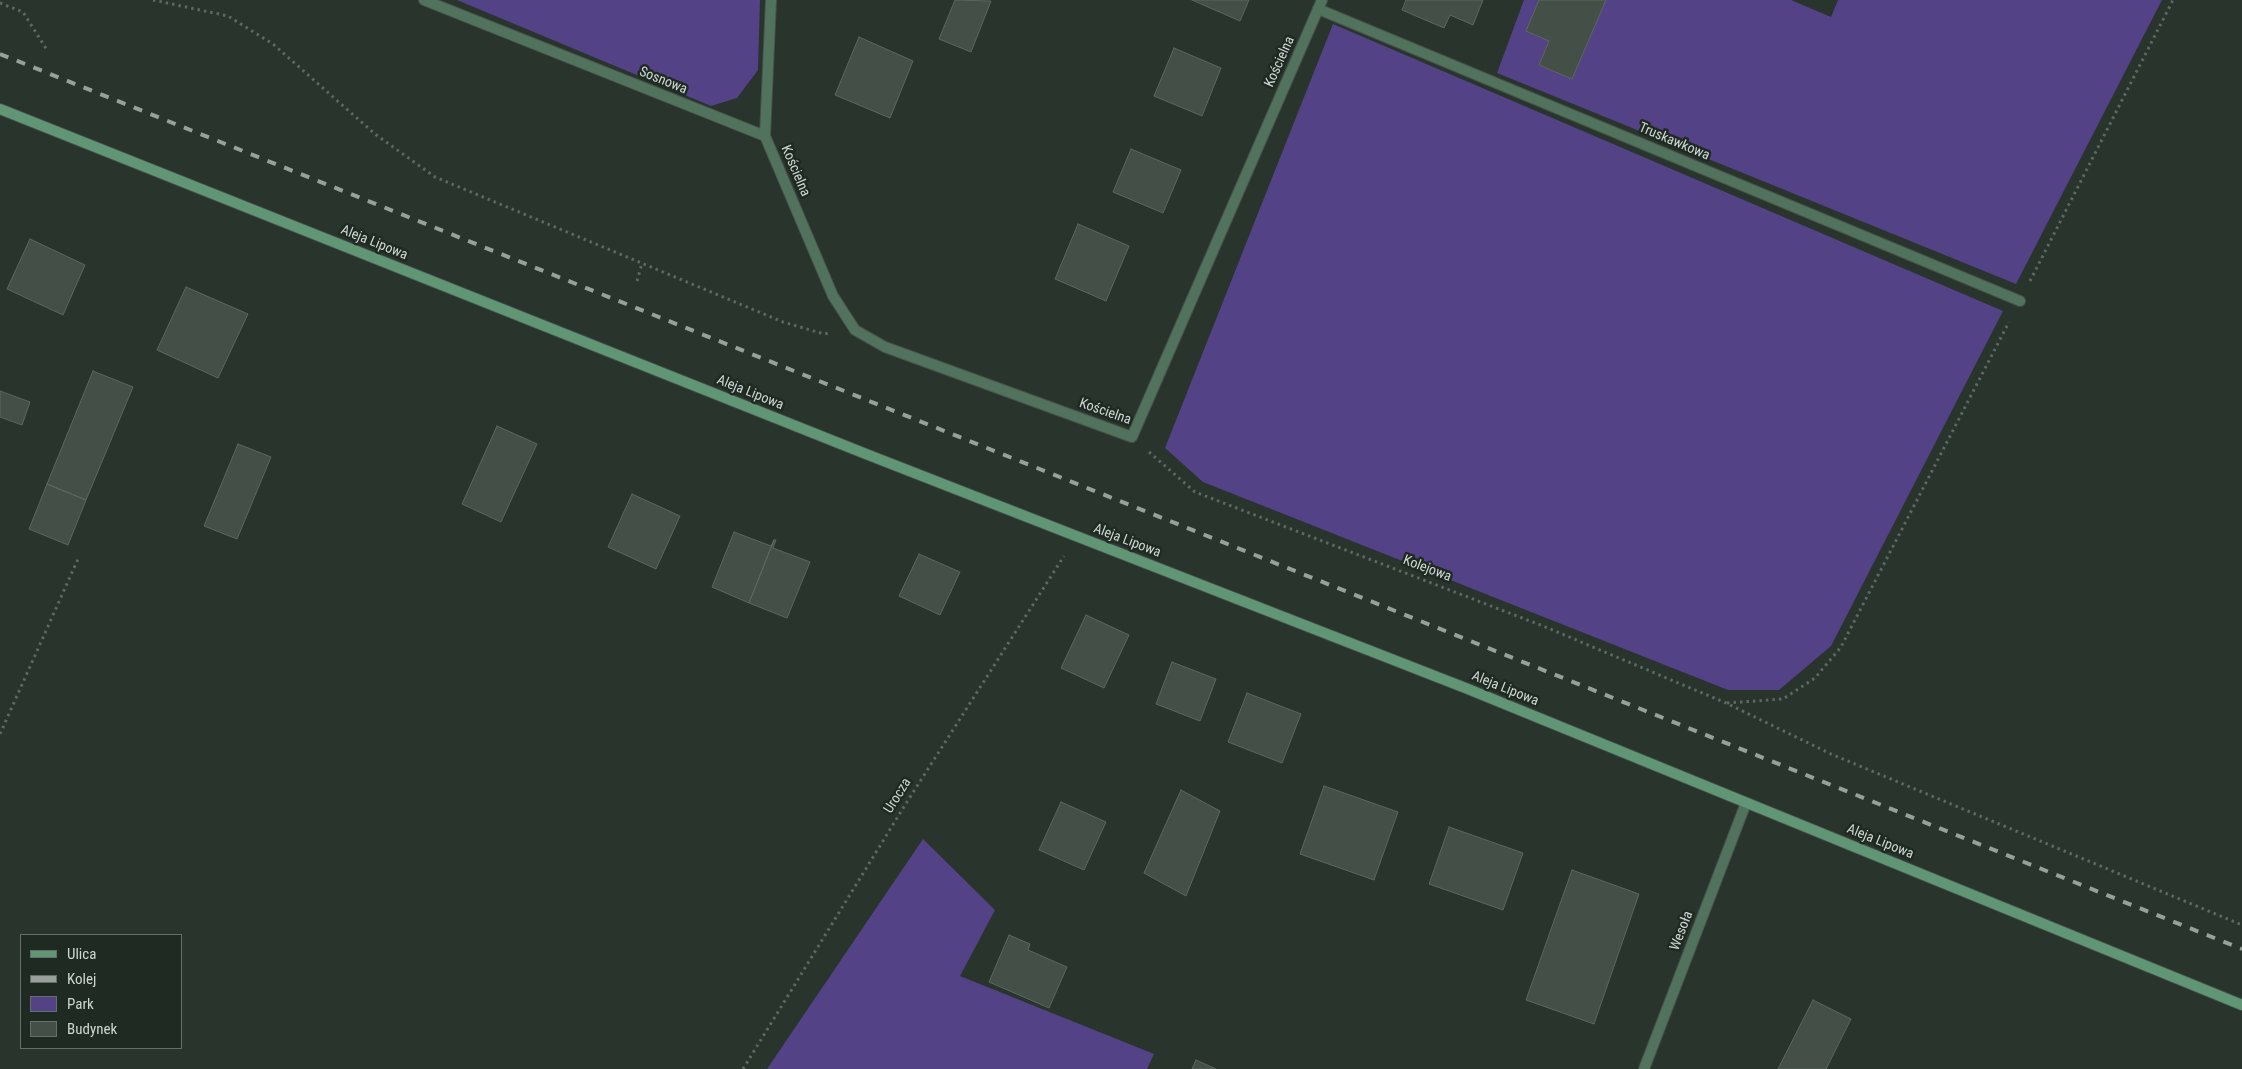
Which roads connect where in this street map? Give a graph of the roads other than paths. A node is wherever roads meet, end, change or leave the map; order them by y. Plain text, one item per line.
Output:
1 (424, 0) edge
2 (771, 0) edge
3 (1320, 4) edge
4 (0, 109) edge
5 (765, 136) junction
6 (2020, 301) road end
7 (1746, 802) junction
8 (2242, 1005) edge
9 (1644, 1069) edge

1 - 5 street, Sosnowa
2 - 5 street
3 - 5 street, Kościelna
3 - 6 street, Truskawkowa
4 - 7 street, Aleja Lipowa
7 - 8 street, Aleja Lipowa
7 - 9 street, Wesoła

